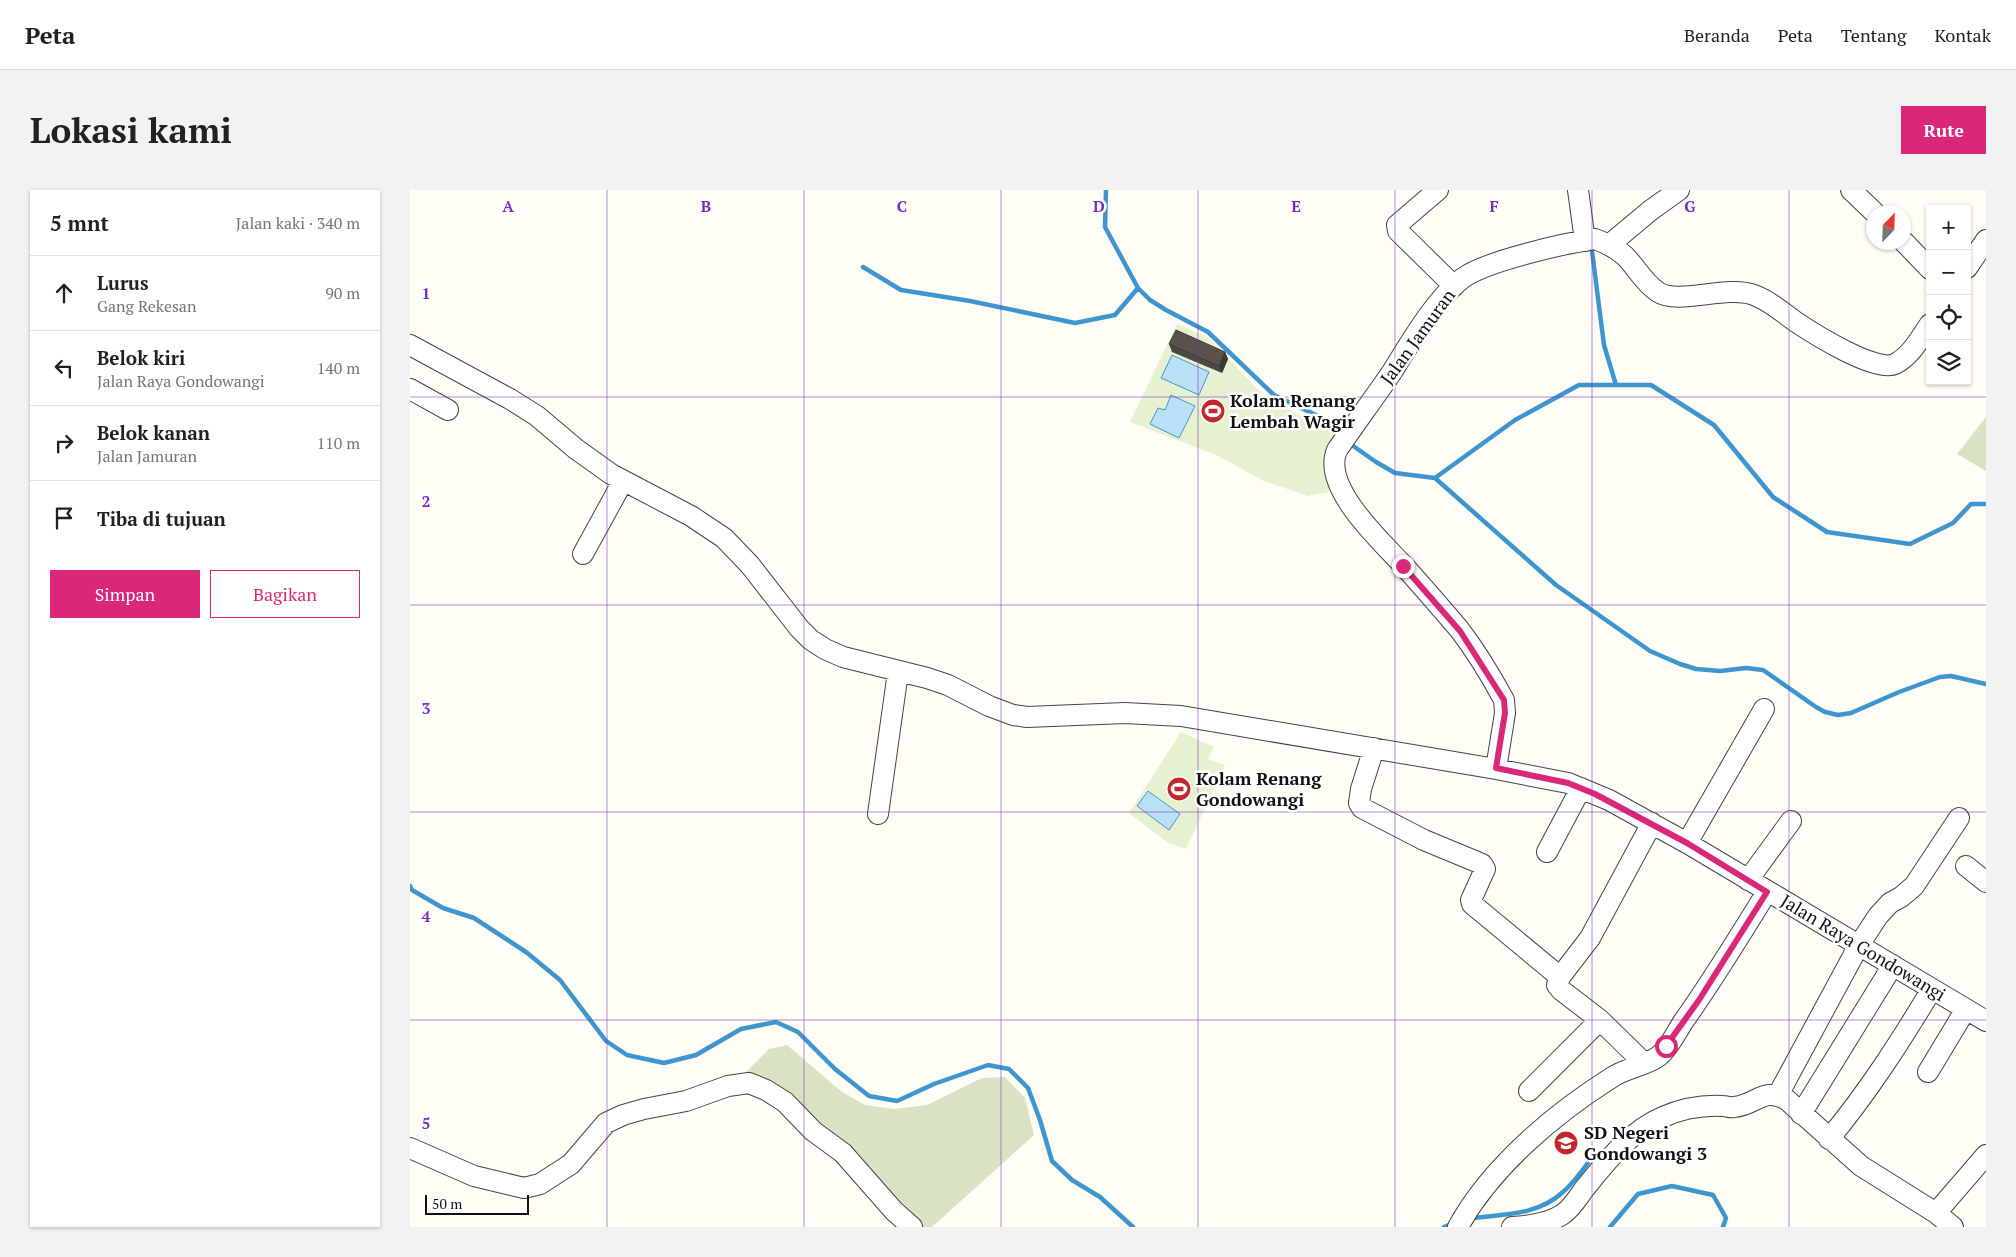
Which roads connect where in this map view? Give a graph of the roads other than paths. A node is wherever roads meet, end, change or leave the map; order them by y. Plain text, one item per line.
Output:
1 (1438, 190) edge
2 (1578, 190) edge
3 (1679, 190) edge
4 (1851, 190) edge
5 (1867, 205) edge
6 (1986, 240) edge
7 (1585, 241) junction
8 (1609, 245) junction
9 (1911, 249) edge
10 (1971, 262) edge
11 (1926, 265) edge
12 (1454, 286) junction
13 (1926, 330) edge
14 (410, 345) edge
15 (410, 389) edge
16 (448, 410) dead end
17 (622, 481) junction
18 (584, 554) dead end
19 (898, 672) junction
20 (1764, 710) dead end
21 (1374, 748) junction
22 (1496, 768) junction
23 (1581, 788) junction
24 (878, 814) dead end
25 (1959, 818) dead end
26 (1791, 821) dead end
27 (1652, 823) junction
28 (1687, 843) junction
29 (1547, 852) dead end
30 (1966, 866) dead end
31 (1748, 880) junction
32 (1986, 882) edge
33 (1767, 892) junction
34 (1859, 945) junction
35 (1893, 966) junction
36 (1560, 977) junction
37 (1932, 989) junction
38 (1966, 1009) junction
39 (1985, 1019) edge
40 (1600, 1020) junction
41 (1644, 1063) junction
42 (1928, 1072) dead end
43 (1529, 1091) dead end
44 (1778, 1095) junction
45 (1801, 1114) junction
46 (1829, 1139) junction
47 (410, 1148) edge
48 (1986, 1155) edge
49 (1940, 1220) edge
50 (912, 1227) edge
51 (1458, 1227) edge
52 (1512, 1227) edge

1 - 12 street
2 - 7 street
3 - 8 street
4 - 5 street
6 - 10 street
7 - 8 street, Jalan Jamuran
7 - 12 street, Jalan Jamuran
8 - 13 street, Jalan Jamuran
9 - 11 street
12 - 22 street, Jalan Jamuran
14 - 17 street, Jalan Raya Gondowangi
15 - 16 street
17 - 18 street
17 - 19 street, Jalan Raya Gondowangi
19 - 21 street, Jalan Raya Gondowangi
19 - 24 street
20 - 28 street
21 - 22 street, Jalan Raya Gondowangi
21 - 36 street
22 - 23 street, Jalan Raya Gondowangi
23 - 27 street, Jalan Raya Gondowangi
23 - 29 street
25 - 34 street
26 - 31 street
27 - 28 street, Jalan Raya Gondowangi
27 - 36 street
28 - 31 street, Jalan Raya Gondowangi
30 - 32 street
31 - 33 street, Jalan Raya Gondowangi
33 - 34 street, Jalan Raya Gondowangi
33 - 41 street
34 - 35 street, Jalan Raya Gondowangi
34 - 44 street
35 - 37 street, Jalan Raya Gondowangi
35 - 45 street
36 - 40 street
37 - 38 street, Jalan Raya Gondowangi
37 - 46 street
38 - 39 street, Jalan Raya Gondowangi
38 - 42 street
40 - 41 street
40 - 43 street
41 - 51 street
44 - 45 street
44 - 52 street
45 - 46 street
46 - 49 street
47 - 50 street
48 - 49 street

